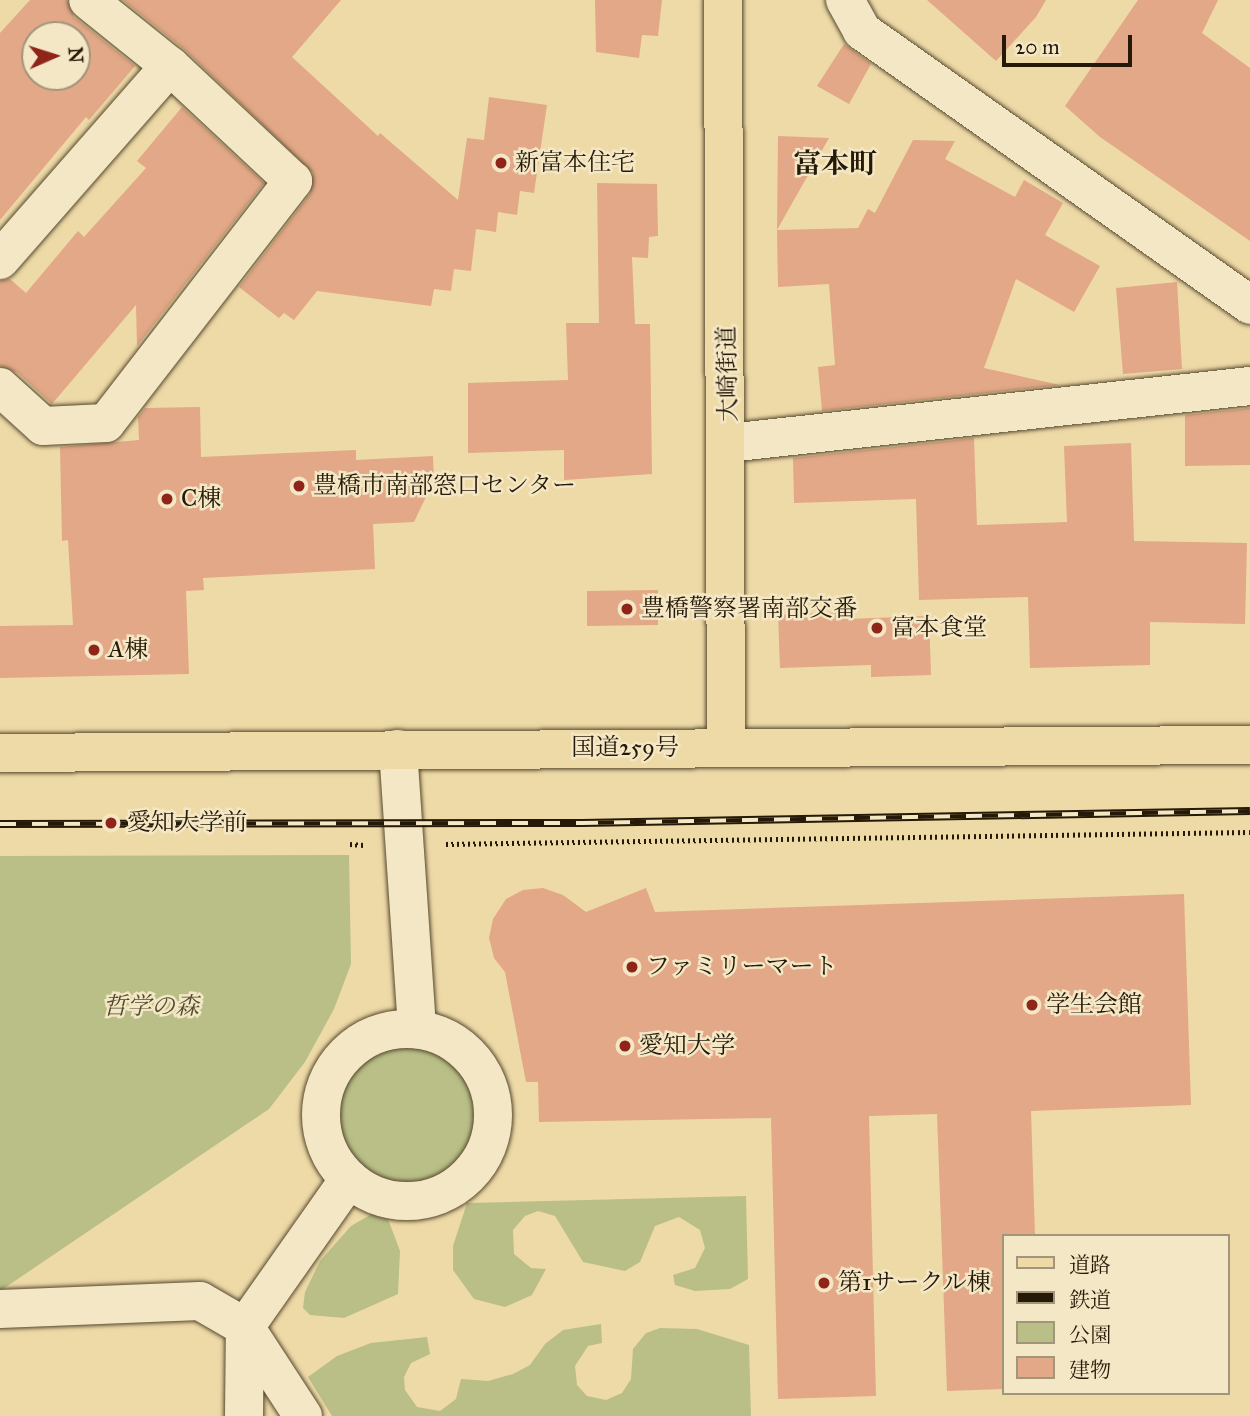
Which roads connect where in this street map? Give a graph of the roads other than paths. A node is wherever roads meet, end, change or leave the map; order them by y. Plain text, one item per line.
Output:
1 (89, 0) edge
2 (723, 0) edge
3 (845, 0) edge
4 (170, 66) junction
5 (0, 260) edge
6 (1250, 305) edge
7 (1250, 386) edge
8 (0, 387) edge
9 (728, 443) junction
10 (1250, 745) edge
11 (726, 748) junction
12 (398, 749) junction
13 (0, 753) edge
14 (417, 1029) junction
15 (349, 1179) junction
16 (0, 1309) edge
17 (245, 1327) junction
18 (244, 1416) edge
19 (303, 1416) edge

1 - 4 street
2 - 9 main road, 大崎街道
3 - 6 street
4 - 5 street
4 - 8 street
7 - 9 street
9 - 11 main road, 大崎街道
10 - 11 main road, 国道259号
11 - 12 main road, 国道259号
12 - 13 main road, 国道259号
12 - 14 street
14 - 15 street
14 - 15 street
15 - 17 street
16 - 17 street
17 - 18 street
17 - 19 street

